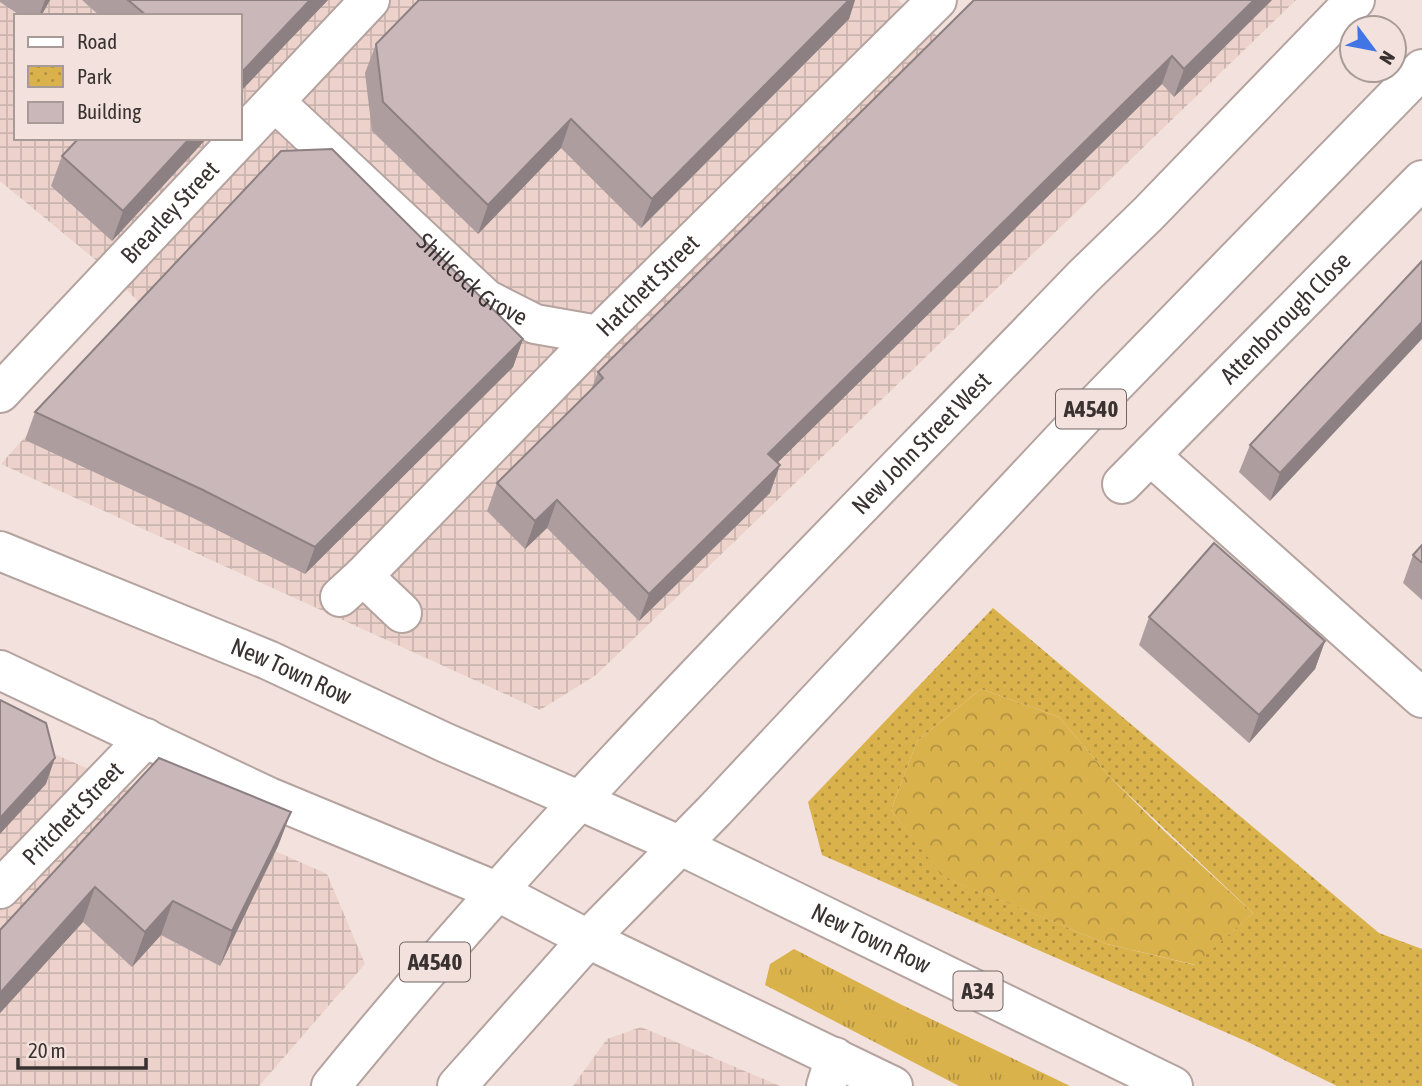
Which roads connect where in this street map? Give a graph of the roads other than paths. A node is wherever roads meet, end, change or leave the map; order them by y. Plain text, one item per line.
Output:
1 (370, 0) edge
2 (937, 0) edge
3 (1355, 0) edge
4 (1422, 69) edge
5 (275, 102) junction
6 (242, 137) edge
7 (239, 140) edge
8 (1422, 180) edge
9 (598, 335) junction
10 (0, 393) edge
11 (1151, 456) junction
12 (1122, 484) dead end
13 (0, 551) edge
14 (402, 613) dead end
15 (0, 670) edge
16 (1422, 698) edge
17 (146, 738) junction
18 (578, 800) junction
19 (681, 846) junction
20 (0, 889) edge
21 (496, 891) junction
22 (588, 939) junction
23 (831, 1071) edge
24 (331, 1086) edge
25 (457, 1086) edge
26 (893, 1086) edge
27 (1173, 1086) edge

1 - 5 main road, Brearley Street
2 - 9 main road, Hatchett Street
3 - 18 main road, New John Street West / A4540
4 - 19 main road, A4540
5 - 6 main road, Brearley Street
5 - 9 main road, Shillcock Grove
7 - 10 main road, Brearley Street
8 - 11 main road, Attenborough Close
9 - 14 main road, Hatchett Street
11 - 12 main road, Attenborough Close
11 - 16 main road
13 - 18 main road, New Town Row
15 - 17 main road
17 - 20 main road, Pritchett Street
17 - 21 main road
18 - 19 main road, A34
18 - 21 main road, New John Street West / A4540
19 - 22 main road, A4540
19 - 27 main road, New Town Row / A34
21 - 22 main road
21 - 24 main road, A4540
22 - 23 main road
22 - 25 main road, A4540
23 - 26 main road

